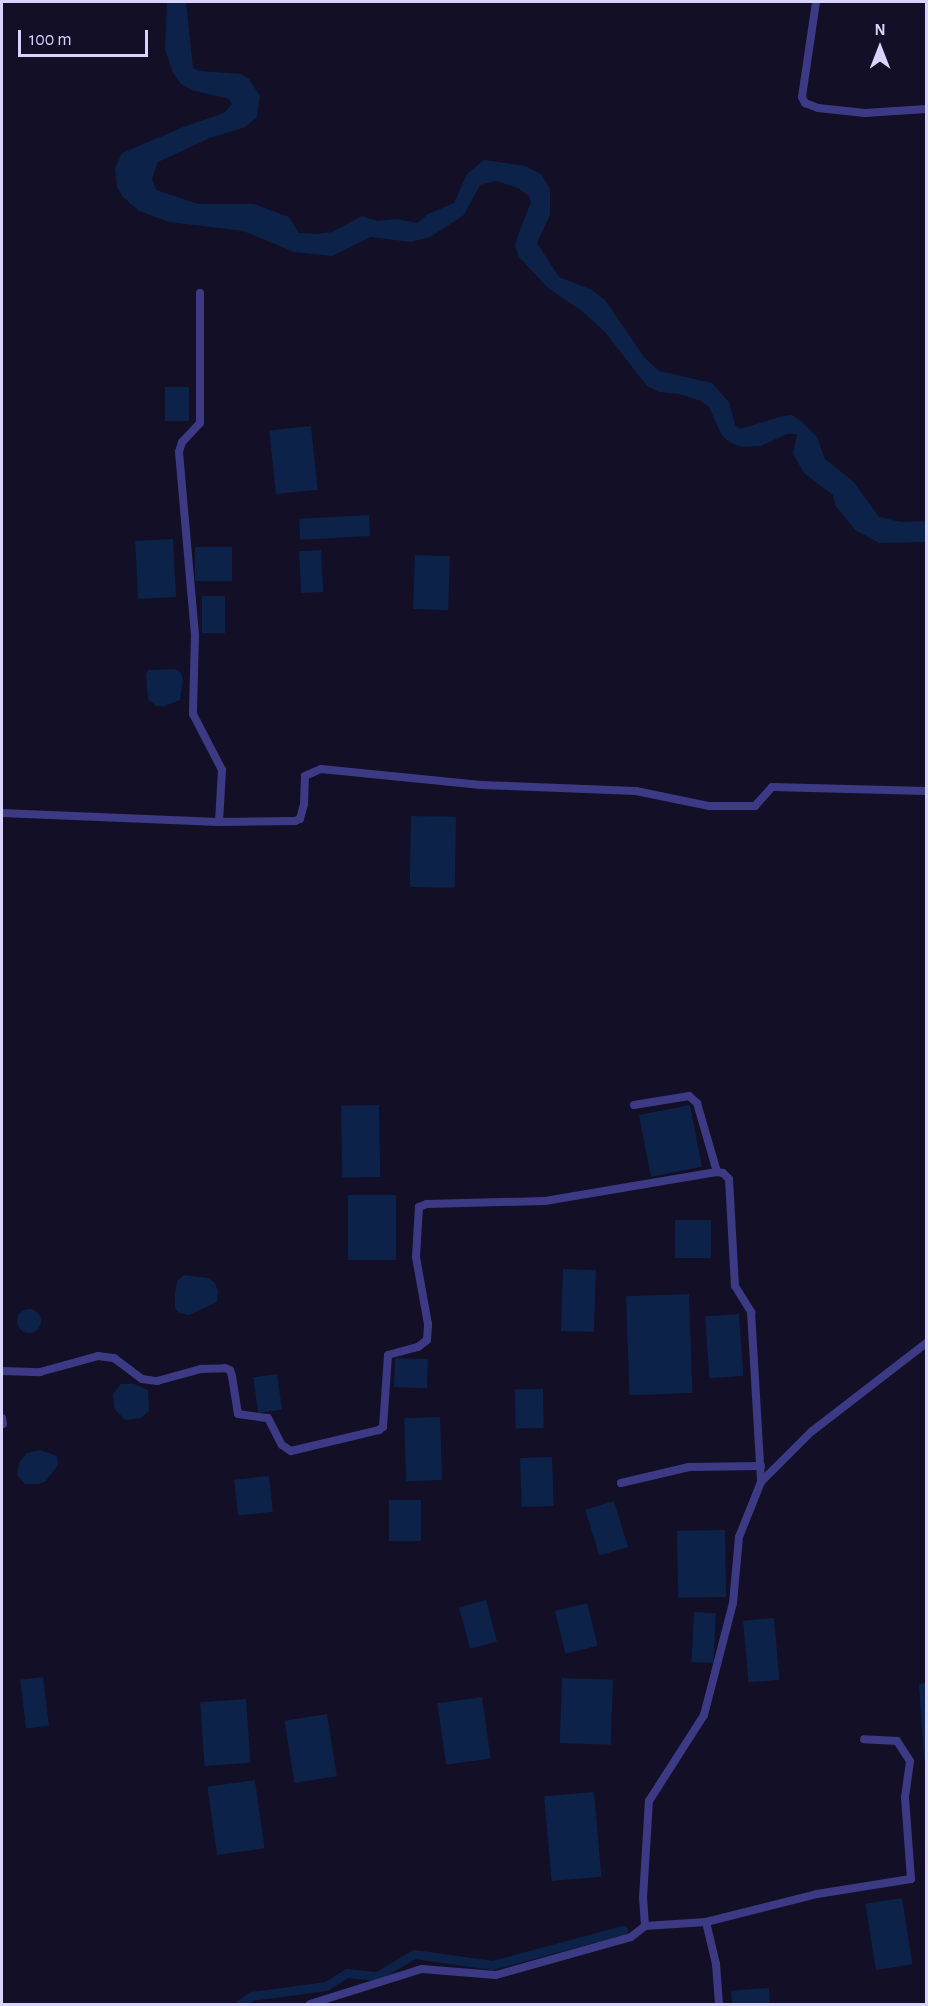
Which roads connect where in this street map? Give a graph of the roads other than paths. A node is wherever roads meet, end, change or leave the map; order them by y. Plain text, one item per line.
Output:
1 (816, 2) edge
2 (927, 109) edge
3 (200, 293) dead end
4 (927, 791) edge
5 (2, 813) edge
6 (219, 822) junction
7 (633, 1106) dead end
8 (717, 1172) junction
9 (927, 1343) edge
10 (2, 1371) edge
11 (761, 1466) junction
12 (761, 1482) junction
13 (621, 1483) dead end
14 (864, 1739) dead end
15 (706, 1922) junction
16 (645, 1926) junction
17 (310, 2004) edge
18 (719, 2004) edge

1 - 2 street
3 - 6 street
4 - 6 street
5 - 6 street
7 - 8 street
8 - 10 street
8 - 11 street
9 - 12 street
11 - 12 street
11 - 13 street
12 - 16 street
14 - 15 street
15 - 16 street
15 - 18 street
16 - 17 street

